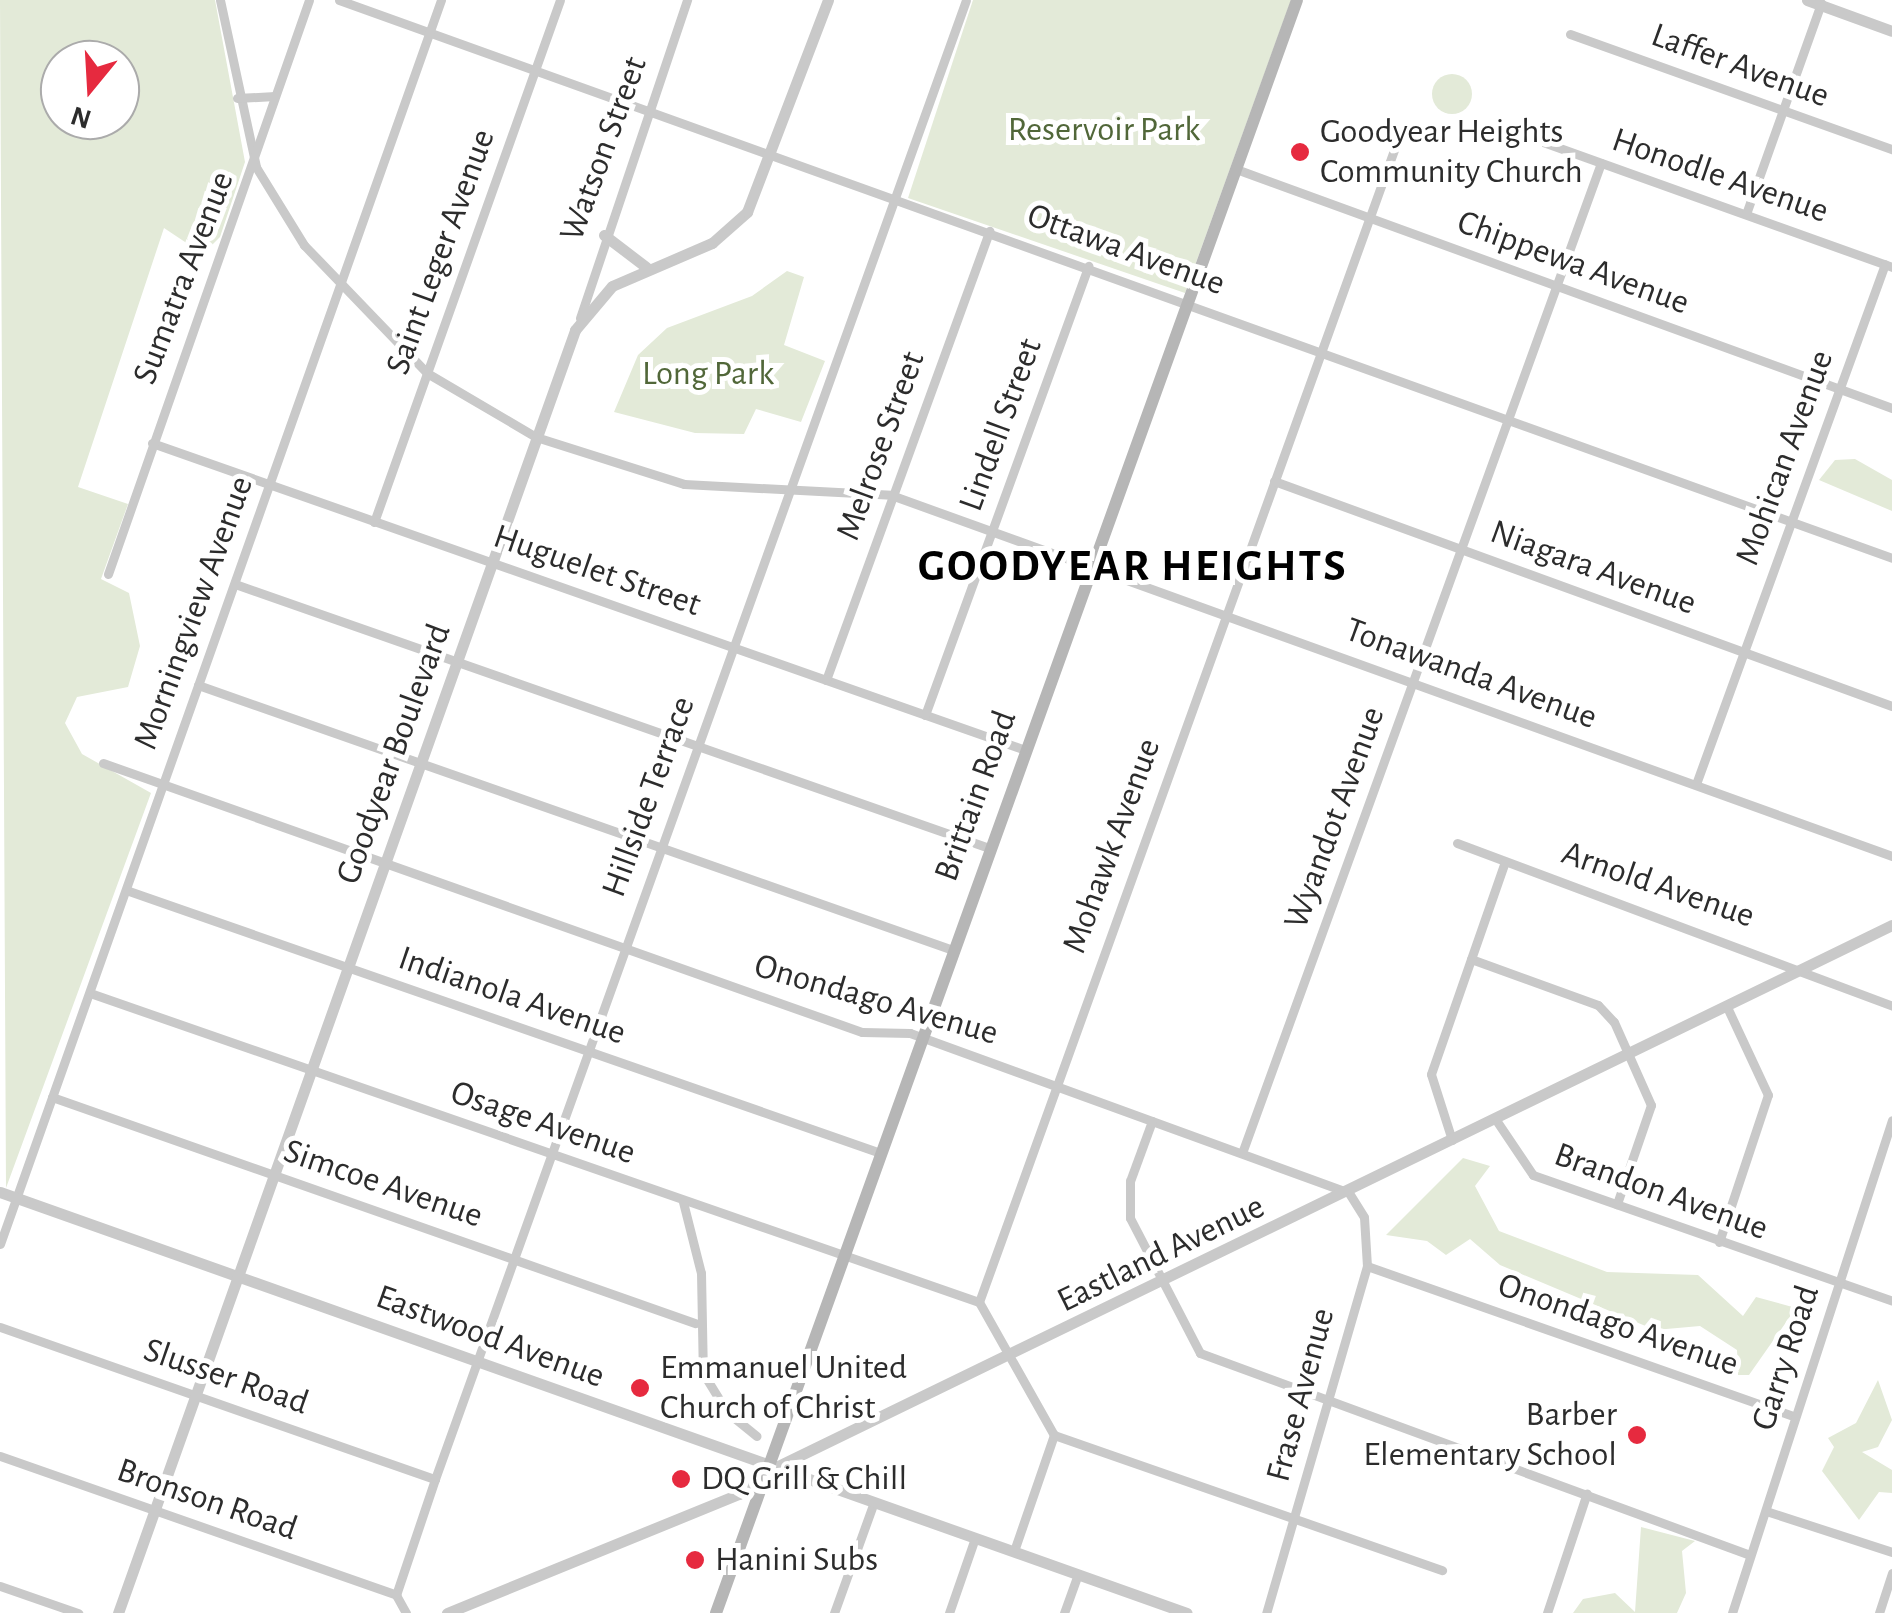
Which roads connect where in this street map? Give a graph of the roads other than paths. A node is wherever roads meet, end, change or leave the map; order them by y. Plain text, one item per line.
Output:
1 (220, 0) edge
2 (309, 0) edge
3 (339, 0) edge
4 (441, 0) edge
5 (560, 0) edge
6 (687, 0) edge
7 (828, 0) edge
8 (966, 0) edge
9 (1296, 0) edge
10 (1816, 2) edge
11 (1892, 30) edge
12 (429, 32) junction
13 (1570, 34) dead end
14 (535, 70) junction
15 (275, 96) junction
16 (236, 98) junction
17 (648, 109) junction
18 (1782, 110) junction
19 (1529, 137) dead end
20 (1892, 149) edge
21 (1394, 150) dead end
22 (774, 154) junction
23 (1601, 163) junction
24 (256, 167) junction
25 (1236, 169) junction
26 (895, 197) junction
27 (1746, 214) junction
28 (1369, 218) junction
29 (990, 231) junction
30 (604, 235) junction
31 (1088, 266) junction
32 (1889, 266) edge
33 (646, 267) junction
34 (1557, 286) junction
35 (339, 291) junction
36 (1188, 301) junction
37 (580, 318) junction
38 (1321, 350) junction
39 (427, 372) junction
40 (1840, 389) junction
41 (1892, 408) edge
42 (1510, 418) junction
43 (536, 437) junction
44 (152, 444) junction
45 (1274, 482) junction
46 (268, 486) junction
47 (786, 494) junction
48 (891, 495) junction
49 (374, 522) junction
50 (1792, 522) junction
51 (992, 530) junction
52 (1462, 550) junction
53 (1892, 558) edge
54 (492, 563) junction
55 (1092, 564) junction
56 (108, 574) dead end
57 (235, 584) junction
58 (1225, 614) junction
59 (732, 647) junction
60 (1744, 652) junction
61 (456, 661) junction
62 (826, 680) junction
63 (1414, 681) junction
64 (198, 686) junction
65 (1892, 706) edge
66 (925, 714) junction
67 (697, 745) junction
68 (1025, 750) junction
69 (420, 763) junction
70 (103, 764) dead end
71 (1696, 784) junction
72 (161, 788) junction
73 (1457, 844) dead end
74 (660, 848) junction
75 (989, 848) junction
76 (1892, 856) edge
77 (1506, 861) junction
78 (385, 864) junction
79 (126, 890) junction
80 (1892, 925) edge
81 (624, 949) junction
82 (953, 950) junction
83 (1470, 960) junction
84 (346, 967) junction
85 (1790, 972) junction
86 (90, 993) junction
87 (1726, 1006) junction
88 (1892, 1006) edge
89 (922, 1037) junction
90 (587, 1051) junction
91 (1630, 1052) junction
92 (310, 1071) junction
93 (1055, 1084) junction
94 (52, 1097) junction
95 (1496, 1120) junction
96 (1892, 1120) edge
97 (1152, 1121) junction
98 (1452, 1140) junction
99 (881, 1153) junction
100 (1242, 1153) junction
101 (550, 1155) junction
102 (273, 1176) junction
103 (0, 1192) edge
104 (1349, 1193) junction
105 (16, 1198) junction
106 (683, 1202) junction
107 (1617, 1204) junction
108 (1719, 1242) junction
109 (0, 1244) edge
110 (844, 1255) junction
111 (512, 1258) junction
112 (1366, 1266) junction
113 (238, 1276) junction
114 (1839, 1283) junction
115 (1162, 1284) junction
116 (1892, 1301) edge
117 (979, 1302) junction
118 (695, 1323) junction
119 (0, 1327) edge
120 (1007, 1359) junction
121 (476, 1361) junction
122 (196, 1395) junction
123 (1334, 1402) junction
124 (1795, 1417) junction
125 (1054, 1435) junction
126 (757, 1436) dead end
127 (0, 1456) edge
128 (772, 1469) junction
129 (435, 1479) junction
130 (1587, 1492) junction
131 (874, 1502) junction
132 (154, 1511) junction
133 (1766, 1511) junction
134 (1296, 1518) junction
135 (975, 1538) junction
136 (1014, 1551) junction
137 (1892, 1552) edge
138 (1750, 1554) junction
139 (1442, 1570) dead end
140 (1892, 1573) edge
141 (1078, 1574) junction
142 (0, 1586) edge
143 (396, 1595) junction
144 (1181, 1612) edge
145 (78, 1613) edge
146 (118, 1613) edge
147 (406, 1613) edge
148 (448, 1613) edge
149 (716, 1613) edge
150 (834, 1613) edge
151 (950, 1613) edge
152 (1064, 1613) edge
153 (1266, 1613) edge
154 (1547, 1613) edge
155 (1732, 1613) edge
156 (1879, 1613) edge

1 - 16 street, Tonawanda Avenue
2 - 15 street, Sumatra Avenue
3 - 12 street, Ottawa Avenue
4 - 12 street, Morningview Avenue
5 - 14 street, Saint Leger Avenue
6 - 17 street, Watson Street
7 - 22 street
8 - 26 street, Hillside Terrace
9 - 25 main road, Brittain Road
10 - 11 street
10 - 18 street
12 - 14 street, Ottawa Avenue
12 - 35 street, Morningview Avenue
13 - 18 street, Laffer Avenue
14 - 17 street, Ottawa Avenue
14 - 39 street, Saint Leger Avenue
15 - 16 street
15 - 24 street, Sumatra Avenue
16 - 24 street, Tonawanda Avenue
17 - 22 street, Ottawa Avenue
17 - 30 street, Watson Street
18 - 20 street, Laffer Avenue
18 - 27 street
19 - 23 street, Honodle Avenue
21 - 28 street, Mohawk Avenue
22 - 26 street, Ottawa Avenue
22 - 33 street
23 - 27 street, Honodle Avenue
23 - 34 street, Wyandot Avenue
24 - 35 street, Tonawanda Avenue
24 - 44 street, Sumatra Avenue
25 - 28 street, Chippewa Avenue
25 - 36 main road, Brittain Road
26 - 29 street, Ottawa Avenue
26 - 47 street, Hillside Terrace
27 - 32 street, Honodle Avenue
28 - 34 street, Chippewa Avenue
28 - 38 street, Mohawk Avenue
29 - 31 street, Ottawa Avenue
29 - 48 street, Melrose Street
30 - 33 street
30 - 37 street, Watson Street
31 - 36 street, Ottawa Avenue
31 - 51 street, Lindell Street
32 - 40 street, Mohican Avenue
33 - 37 street
34 - 40 street, Chippewa Avenue
34 - 42 street, Wyandot Avenue
35 - 39 street, Tonawanda Avenue
35 - 46 street, Morningview Avenue
36 - 38 street, Ottawa Avenue
36 - 55 main road, Brittain Road
37 - 43 street, Goodyear Boulevard
38 - 42 street, Ottawa Avenue
38 - 45 street, Mohawk Avenue
39 - 43 street, Tonawanda Avenue
39 - 49 street, Saint Leger Avenue
40 - 41 street, Chippewa Avenue
40 - 50 street, Mohican Avenue
42 - 50 street, Ottawa Avenue
42 - 52 street, Wyandot Avenue
43 - 47 street, Tonawanda Avenue
43 - 54 street, Goodyear Boulevard
44 - 46 street, Huguelet Street
44 - 56 street, Sumatra Avenue
45 - 52 street, Niagara Avenue
45 - 58 street, Mohawk Avenue
46 - 49 street, Huguelet Street
46 - 57 street, Morningview Avenue
47 - 48 street, Tonawanda Avenue
47 - 59 street, Hillside Terrace
48 - 51 street, Tonawanda Avenue
48 - 62 street, Melrose Street
49 - 54 street, Huguelet Street
50 - 53 street, Ottawa Avenue
50 - 60 street, Mohican Avenue
51 - 55 street, Tonawanda Avenue
51 - 66 street, Lindell Street
52 - 60 street, Niagara Avenue
52 - 63 street, Wyandot Avenue
54 - 59 street, Huguelet Street
54 - 61 street, Goodyear Boulevard
55 - 58 street, Tonawanda Avenue
55 - 68 main road, Brittain Road
57 - 61 street
57 - 64 street, Morningview Avenue
58 - 63 street, Tonawanda Avenue
58 - 93 street, Mohawk Avenue
59 - 62 street, Huguelet Street
59 - 67 street, Hillside Terrace
60 - 65 street, Niagara Avenue
60 - 71 street, Mohican Avenue
61 - 67 street
61 - 69 street, Goodyear Boulevard
62 - 66 street, Huguelet Street
63 - 71 street, Tonawanda Avenue
63 - 100 street, Wyandot Avenue
64 - 69 street
64 - 72 street, Morningview Avenue
66 - 68 street, Huguelet Street
67 - 74 street, Hillside Terrace
67 - 75 street
68 - 75 main road, Brittain Road
69 - 74 street
69 - 78 street, Goodyear Boulevard
70 - 72 street, Onondago Avenue
71 - 76 street, Tonawanda Avenue
72 - 78 street, Onondago Avenue
72 - 79 street, Morningview Avenue
73 - 77 street, Arnold Avenue
74 - 81 street, Hillside Terrace
74 - 82 street
75 - 82 main road, Brittain Road
77 - 83 street
77 - 85 street, Arnold Avenue
78 - 81 street, Onondago Avenue
78 - 84 street, Goodyear Boulevard
79 - 84 street, Indianola Avenue
79 - 86 street, Morningview Avenue
80 - 85 street, Eastland Avenue
81 - 89 street, Onondago Avenue
81 - 90 street, Hillside Terrace
82 - 89 main road, Brittain Road
83 - 91 street
83 - 98 street
84 - 90 street, Indianola Avenue
84 - 92 street, Goodyear Boulevard
85 - 87 street, Eastland Avenue
85 - 88 street, Arnold Avenue
86 - 92 street, Osage Avenue
86 - 94 street, Morningview Avenue
87 - 91 street, Eastland Avenue
87 - 108 street
89 - 93 street, Onondago Avenue
89 - 99 main road, Brittain Road
90 - 99 street, Indianola Avenue
90 - 101 street, Hillside Terrace
91 - 95 street, Eastland Avenue
91 - 107 street
92 - 101 street, Osage Avenue
92 - 102 street, Goodyear Boulevard
93 - 97 street, Onondago Avenue
93 - 117 street, Mohawk Avenue
94 - 102 street, Simcoe Avenue
94 - 105 street, Morningview Avenue
95 - 98 street, Eastland Avenue
95 - 107 street, Brandon Avenue
96 - 114 street, Garry Road
97 - 100 street, Onondago Avenue
97 - 115 street
98 - 104 street, Eastland Avenue
99 - 110 main road, Brittain Road
100 - 104 street, Onondago Avenue
101 - 106 street, Osage Avenue
101 - 111 street, Hillside Terrace
102 - 111 street, Simcoe Avenue
102 - 113 street, Goodyear Boulevard
103 - 105 street, Eastwood Avenue
104 - 112 street, Frase Avenue
104 - 115 street, Eastland Avenue
105 - 109 street, Morningview Avenue
105 - 113 street, Eastwood Avenue
106 - 110 street, Osage Avenue
106 - 118 street
107 - 108 street, Brandon Avenue
108 - 114 street, Brandon Avenue
110 - 117 street, Osage Avenue
110 - 128 main road, Brittain Road
111 - 118 street, Simcoe Avenue
111 - 121 street, Hillside Terrace
112 - 123 street, Frase Avenue
112 - 124 street, Onondago Avenue
113 - 121 street, Eastwood Avenue
113 - 122 street, Goodyear Boulevard
114 - 116 street, Brandon Avenue
114 - 124 street, Garry Road
115 - 120 street, Eastland Avenue
115 - 123 street
117 - 120 street
118 - 126 street
119 - 122 street, Slusser Road
120 - 125 street
120 - 128 street, Eastland Avenue
121 - 128 street, Eastwood Avenue
121 - 129 street, Hillside Terrace
122 - 129 street, Slusser Road
122 - 132 street, Goodyear Boulevard
123 - 130 street
123 - 134 street, Frase Avenue
124 - 133 street, Garry Road
125 - 134 street
125 - 136 street
127 - 132 street, Bronson Road
128 - 131 street, Eastwood Avenue
128 - 148 street, Eastland Avenue
128 - 149 main road, Brittain Road
129 - 143 street, Hillside Terrace
130 - 138 street
130 - 154 street
131 - 135 street, Eastwood Avenue
131 - 150 street
132 - 143 street, Bronson Road
132 - 146 street, Goodyear Boulevard
133 - 137 street
133 - 138 street, Garry Road
134 - 139 street
134 - 153 street, Frase Avenue
135 - 136 street, Eastwood Avenue
135 - 151 street
136 - 141 street, Eastwood Avenue
138 - 155 street, Garry Road
140 - 156 street
141 - 144 street, Eastwood Avenue
141 - 152 street
142 - 145 street
143 - 147 street

